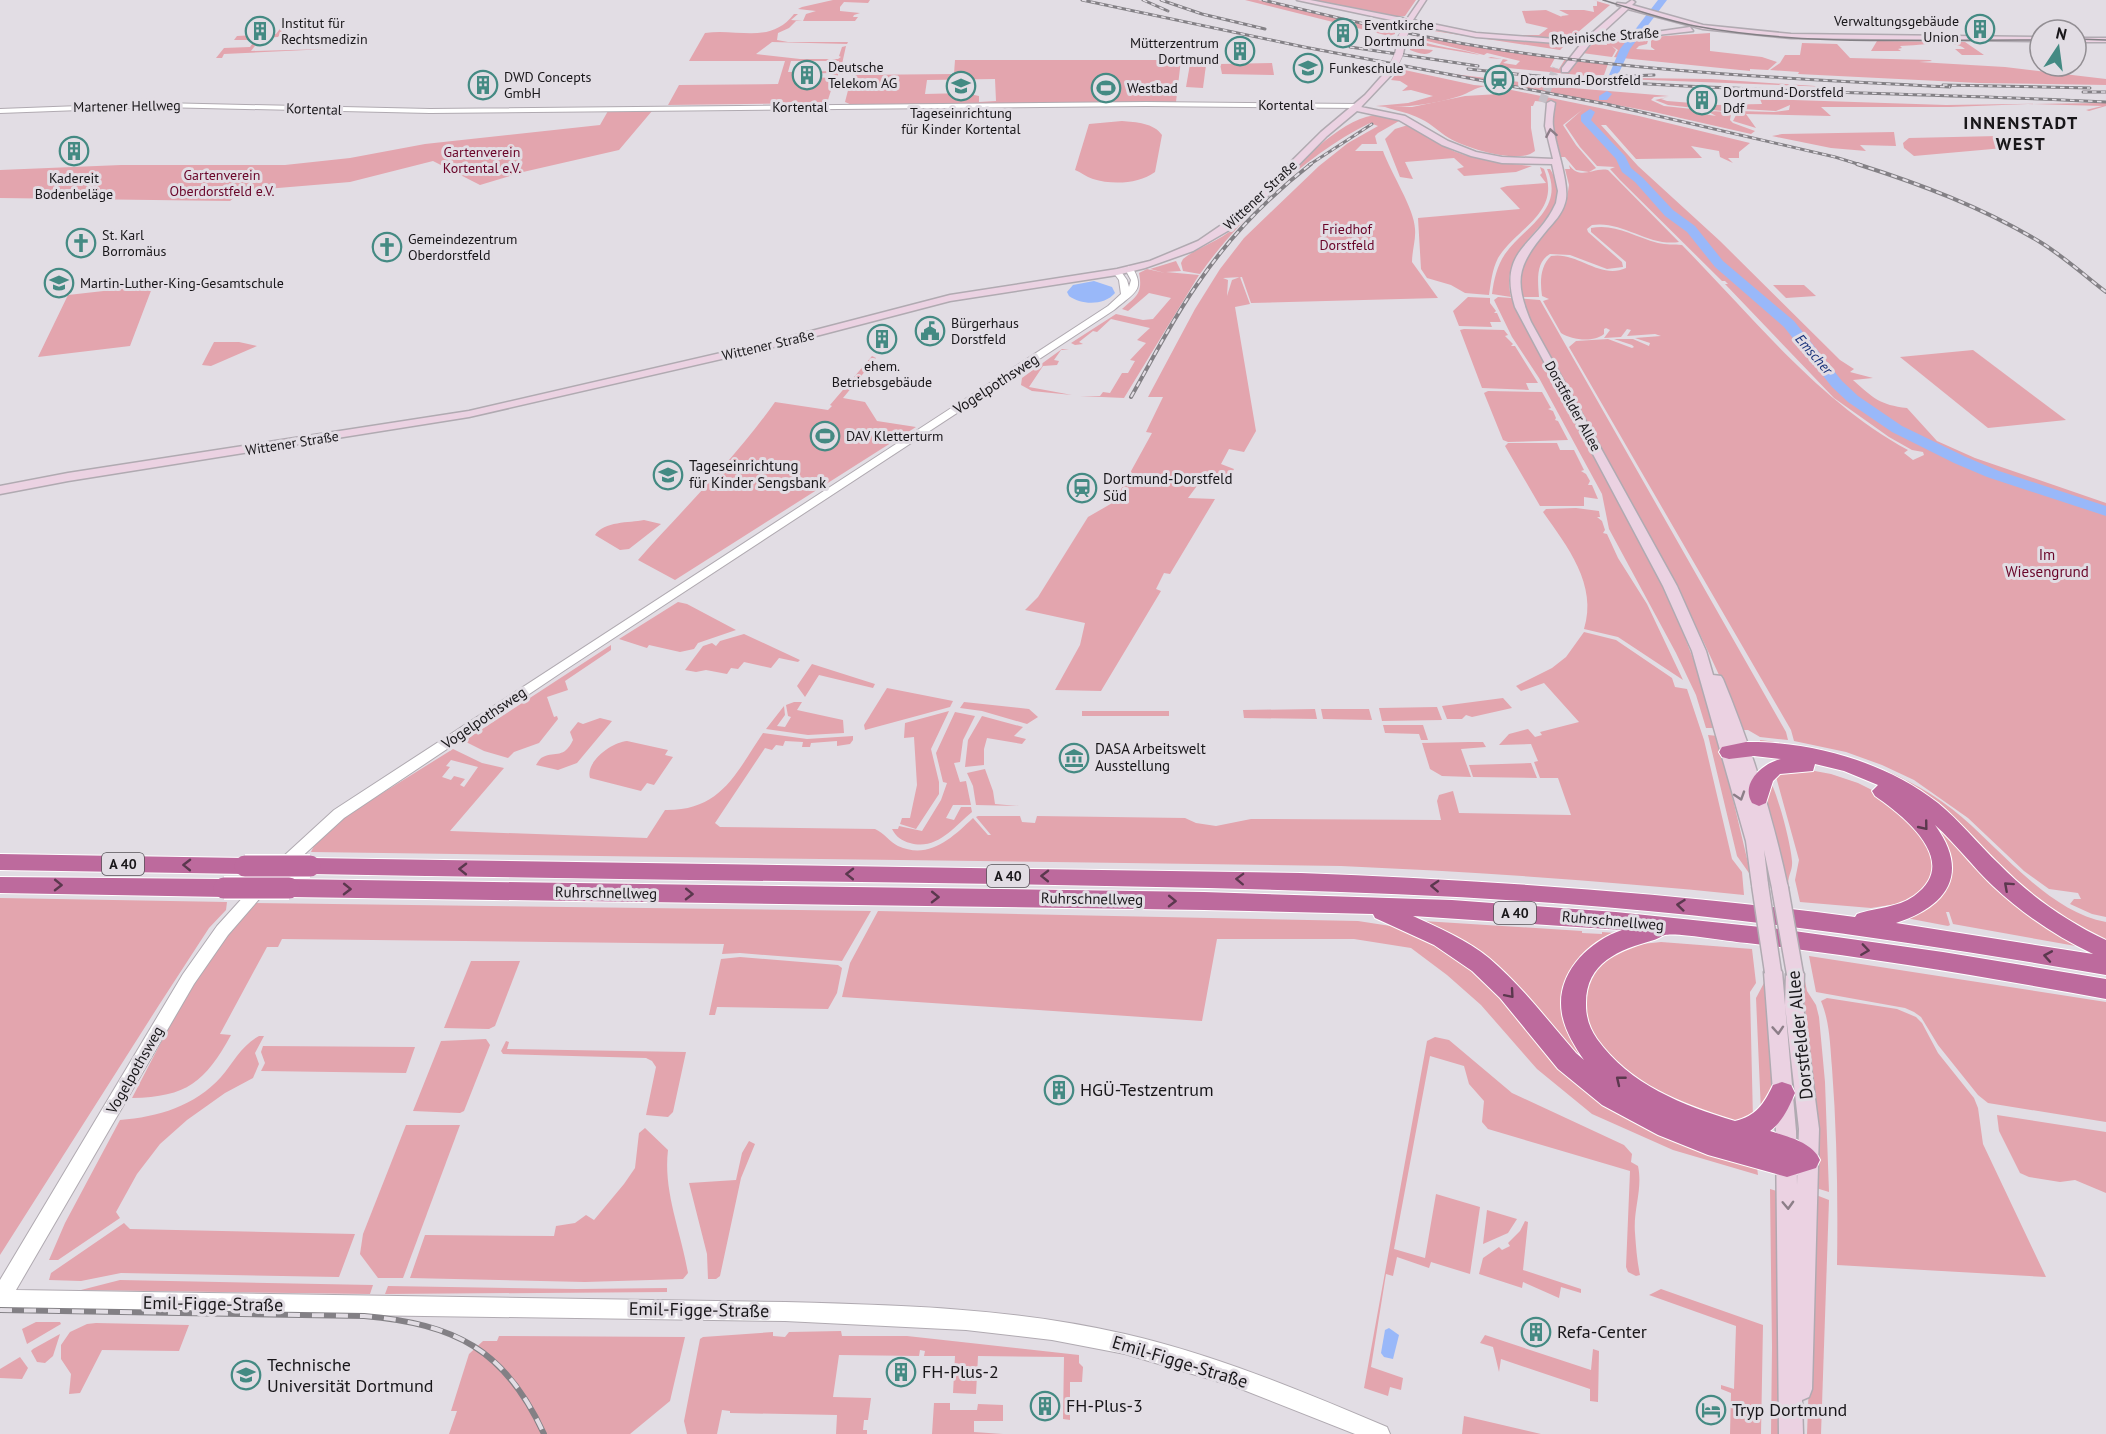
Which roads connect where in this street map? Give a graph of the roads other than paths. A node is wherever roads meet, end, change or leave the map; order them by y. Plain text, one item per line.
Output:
1 (1300, 0) edge
2 (1423, 0) edge
3 (1634, 0) edge
4 (1628, 6) edge
5 (1408, 23) junction
6 (1692, 27) junction
7 (2028, 39) edge
8 (2088, 40) edge
9 (2106, 40) edge
10 (1544, 105) tunnel mouth
11 (1357, 107) junction
12 (255, 108) joint
13 (0, 111) edge
14 (1380, 113) junction
15 (1346, 117) junction
16 (1543, 142) dead end
17 (1543, 153) dead end
18 (1528, 159) junction
19 (1555, 162) junction
20 (1129, 269) junction
21 (1117, 272) junction
22 (1126, 295) junction
23 (0, 490) edge
24 (1739, 753) junction
25 (1786, 763) junction
26 (1759, 798) junction
27 (0, 862) edge
28 (0, 885) edge
29 (1336, 904) junction
30 (1818, 920) junction
31 (1693, 928) junction
32 (2106, 950) edge
33 (2106, 966) edge
34 (2106, 988) edge
35 (1782, 1093) junction
36 (1734, 1132) junction
37 (1794, 1157) junction
38 (0, 1300) edge
39 (1380, 1434) edge
40 (1791, 1434) edge
41 (1801, 1434) edge

1 - 5 main road, Rheinische Straße
2 - 5 main road, Wittener Straße
3 - 4 main road
4 - 4 main road
4 - 6 main road
5 - 6 main road, Rheinische Straße, bridge
5 - 11 main road, Wittener Straße, bridge
6 - 7 main road, Rheinische Straße
8 - 9 main road
19 -> 10 main road, Dorstfelder Allee
11 - 12 street, Kortental
11 - 14 main road, Kortental
11 - 15 main road, Wittener Straße
11 - 18 main road, Kortental
12 - 13 street, Martener Hellweg
14 - 15 main road
14 - 19 main road, Kortental
15 - 20 main road, Wittener Straße
16 - 19 main road, Dorstfelder Allee
17 - 18 main road, Kortental
18 - 19 main road, Kortental
19 - 24 main road, Dorstfelder Allee
20 - 21 main road, Wittener Straße
20 - 22 street
21 - 22 street
21 - 23 main road, Wittener Straße
22 - 38 street, Vogelpothsweg
24 - 25 highway
24 - 26 main road, Dorstfelder Allee
32 -> 24 highway
24 -> 35 main road, Dorstfelder Allee, bridge
25 - 26 highway
25 -> 30 highway
26 - 37 main road, Dorstfelder Allee, bridge
30 -> 27 highway, Ruhrschnellweg / A 40, bridge
28 -> 29 highway, Ruhrschnellweg / A 40, bridge
29 - 31 highway, Ruhrschnellweg / A 40
29 -> 37 highway
33 -> 30 highway, Ruhrschnellweg / A 40
31 -> 34 highway, Ruhrschnellweg / A 40
36 -> 31 highway
35 - 36 highway
35 - 37 main road, Dorstfelder Allee
36 - 37 highway
37 -> 40 main road, Dorstfelder Allee
37 - 41 main road, Dorstfelder Allee
38 - 39 street, Emil-Figge-Straße

